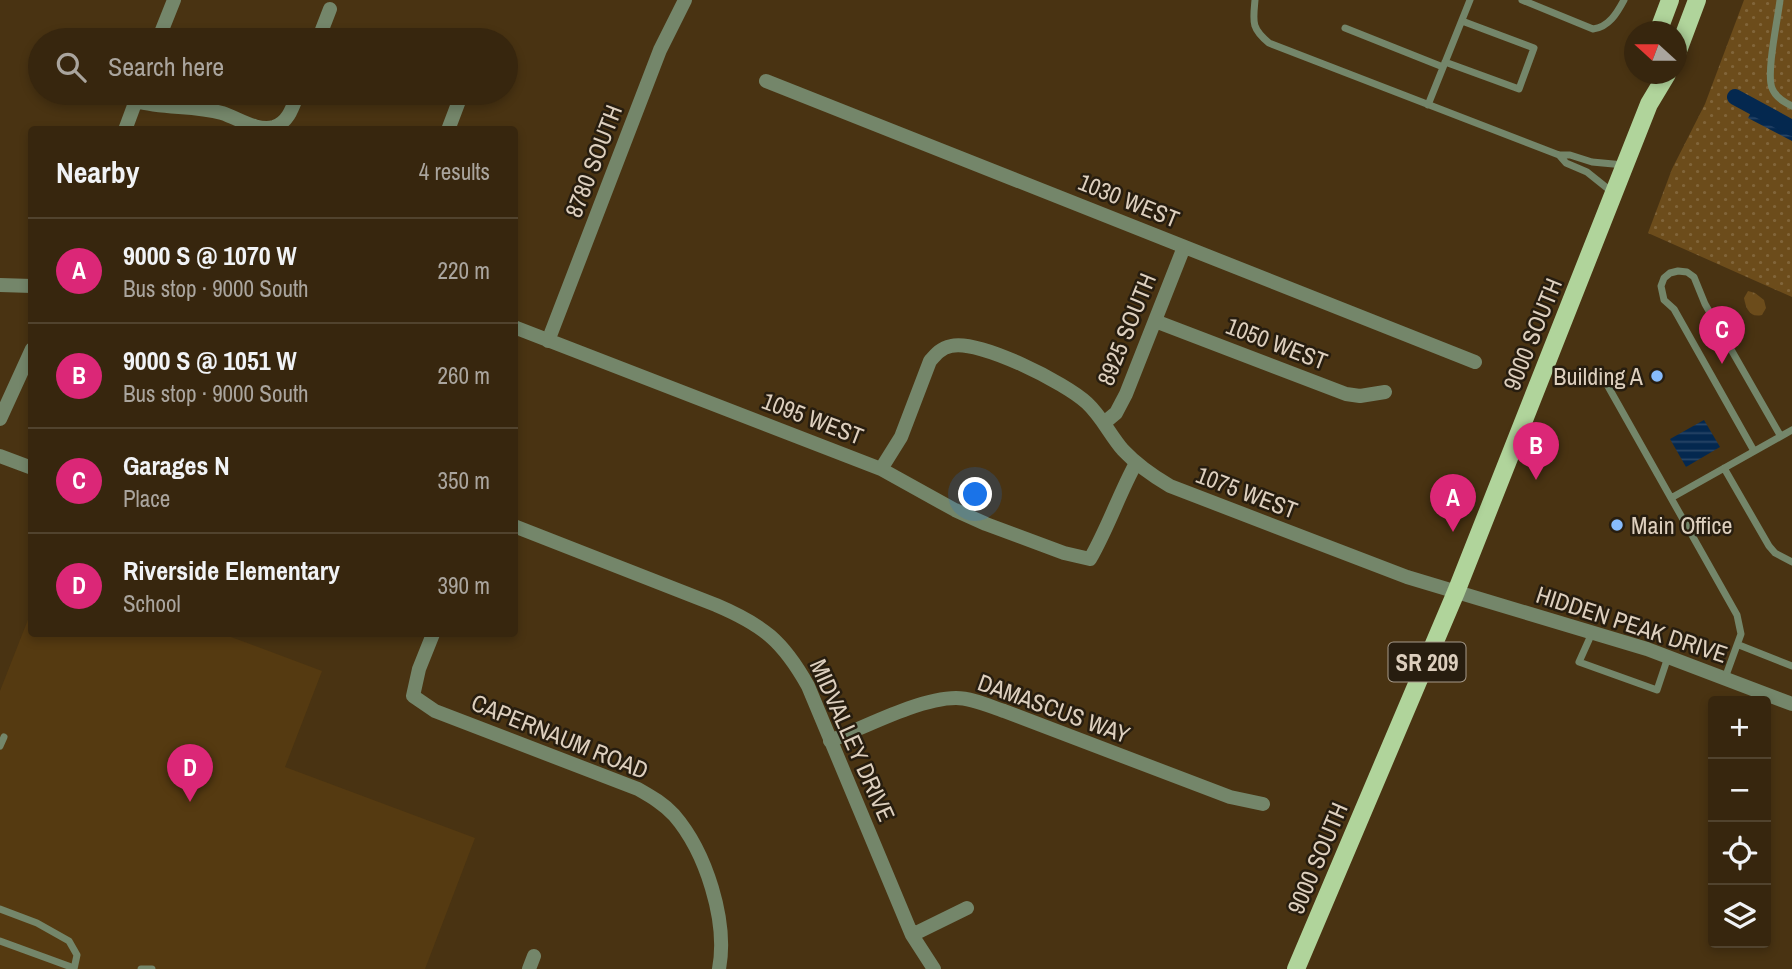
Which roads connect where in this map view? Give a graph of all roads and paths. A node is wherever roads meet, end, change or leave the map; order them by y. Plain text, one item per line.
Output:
1 (174, 0) edge
2 (685, 0) edge
3 (1255, 0) edge
4 (1470, 0) edge
5 (1522, 0) edge
6 (1624, 0) edge
7 (1670, 0) edge
8 (1698, 0) edge
9 (1780, 0) edge
10 (330, 9) dead end
11 (1462, 21) junction
12 (1662, 21) edge
13 (163, 28) edge
14 (323, 28) edge
15 (1345, 28) dead end
16 (1687, 28) edge
17 (1444, 65) junction
18 (765, 80) dead end
19 (1650, 84) edge
20 (1661, 84) edge
21 (1649, 104) junction
22 (134, 105) edge
23 (156, 105) edge
24 (293, 105) edge
25 (457, 105) edge
26 (1428, 105) junction
27 (1792, 106) edge
28 (126, 126) edge
29 (258, 126) edge
30 (272, 126) edge
31 (449, 126) edge
32 (1559, 155) junction
33 (1625, 165) junction
34 (1614, 194) junction
35 (1184, 247) junction
36 (0, 285) edge
37 (28, 286) edge
38 (1154, 321) junction
39 (518, 329) edge
40 (548, 341) junction
41 (28, 358) edge
42 (1475, 362) dead end
43 (1605, 381) dead end
44 (1385, 392) dead end
45 (0, 419) edge
46 (1104, 423) junction
47 (1792, 430) edge
48 (1780, 435) junction
49 (1754, 451) junction
50 (0, 456) edge
51 (1136, 463) junction
52 (28, 466) edge
53 (1724, 468) junction
54 (881, 469) junction
55 (1671, 498) junction
56 (518, 528) edge
57 (1792, 562) edge
58 (1456, 592) junction
59 (1592, 633) junction
60 (432, 637) edge
61 (1739, 645) junction
62 (1668, 657) junction
63 (1792, 666) edge
64 (1725, 679) junction
65 (1792, 704) edge
66 (4, 737) dead end
67 (830, 741) junction
68 (0, 746) edge
69 (1263, 804) dead end
70 (967, 908) dead end
71 (0, 909) edge
72 (912, 935) junction
73 (0, 942) edge
74 (74, 969) edge
75 (141, 969) edge
76 (152, 969) edge
77 (719, 969) edge
78 (934, 969) edge
79 (1296, 969) edge

1 - 13 street
2 - 40 street, 8780 SOUTH
3 - 26 lane
4 - 11 lane
5 - 6 lane
7 - 12 main road
8 - 16 main road
9 - 27 lane
10 - 14 street
11 - 17 lane
11 - 17 lane
15 - 17 lane
17 - 26 lane
18 - 35 street, 1030 WEST
19 - 21 main road, 9000 SOUTH / SR 209
20 - 21 main road, 9000 SOUTH / SR 209
21 - 33 main road, 9000 SOUTH / SR 209
22 - 28 street
23 - 29 street
24 - 30 street
25 - 31 street
26 - 32 lane
32 - 33 lane
32 - 34 lane
33 - 34 main road, 9000 SOUTH / SR 209
34 - 58 main road, 9000 SOUTH / SR 209
35 - 38 street, 8925 SOUTH
35 - 42 street, 1030 WEST
36 - 37 street
38 - 44 street, 1050 WEST
38 - 46 street, 8925 SOUTH
39 - 40 street, 1095 WEST
40 - 54 street, 1095 WEST
41 - 45 street
43 - 55 lane
46 - 51 street, 1075 WEST
46 - 54 street, 1075 WEST
47 - 48 lane
48 - 49 lane
48 - 49 lane
49 - 53 lane
50 - 52 street
51 - 54 street, 1095 WEST
51 - 58 street, 1075 WEST
53 - 55 lane
53 - 57 lane
55 - 61 lane
56 - 67 street, MIDVALLEY DRIVE
58 - 59 street, HIDDEN PEAK DRIVE
58 - 79 main road, 9000 SOUTH / SR 209
59 - 62 street, HIDDEN PEAK DRIVE
59 - 62 lane
60 - 77 street, CAPERNAUM ROAD
61 - 63 lane
61 - 64 lane
62 - 64 street, HIDDEN PEAK DRIVE
64 - 65 street, HIDDEN PEAK DRIVE
66 - 68 lane
67 - 69 street, DAMASCUS WAY
67 - 72 street, MIDVALLEY DRIVE
70 - 72 street
71 - 74 lane
72 - 78 street, MIDVALLEY DRIVE
73 - 74 lane
75 - 76 lane

